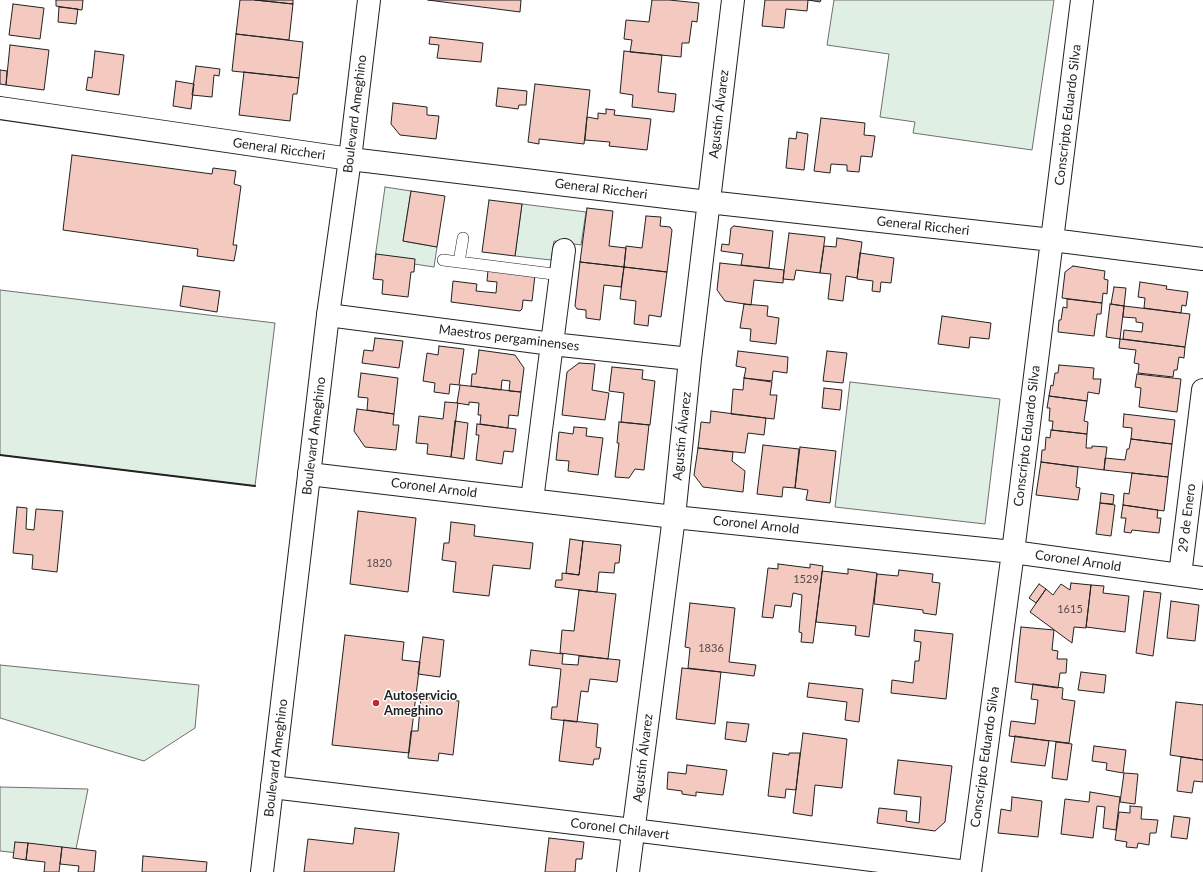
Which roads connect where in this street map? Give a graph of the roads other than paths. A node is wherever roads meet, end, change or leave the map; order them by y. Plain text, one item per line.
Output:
1 (369, 0) edge
2 (733, 0) edge
3 (1082, 0) edge
4 (0, 108) edge
5 (350, 159) junction
6 (708, 202) junction
7 (463, 238) dead end
8 (1052, 240) junction
9 (564, 250) dead end
10 (1203, 259) edge
11 (443, 260) dead end
12 (459, 262) junction
13 (561, 275) junction
14 (328, 316) junction
15 (552, 344) junction
16 (690, 359) junction
17 (1203, 390) edge
18 (309, 474) junction
19 (532, 500) junction
20 (674, 516) junction
21 (1013, 552) junction
22 (1180, 575) junction
23 (1203, 578) edge
24 (272, 787) junction
25 (633, 830) junction
26 (262, 872) edge
27 (628, 872) edge
28 (967, 872) edge
29 (970, 872) edge

1 - 5 street, Boulevard Ameghino
2 - 6 street, Agustín Álvarez
3 - 8 street, Conscripto Eduardo Silva
4 - 5 street, General Riccheri
5 - 6 street, General Riccheri
5 - 14 street, Boulevard Ameghino
6 - 8 street, General Riccheri
6 - 16 street, Agustín Álvarez
7 - 12 lane
8 - 10 street, General Riccheri
8 - 21 street, Conscripto Eduardo Silva
9 - 13 street
11 - 12 lane
12 - 13 lane
13 - 15 street
14 - 15 street, Maestros pergaminenses
14 - 18 street, Boulevard Ameghino
15 - 16 street, Maestros pergaminenses
15 - 19 street
16 - 20 street, Agustín Álvarez
17 - 22 street, 29 de Enero
18 - 19 street, Coronel Arnold
18 - 24 street, Boulevard Ameghino
19 - 20 street, Coronel Arnold
20 - 21 street, Coronel Arnold
20 - 25 street, Agustín Álvarez
21 - 22 street, Coronel Arnold
21 - 29 street, Conscripto Eduardo Silva
22 - 23 street, Coronel Arnold
24 - 25 street, Coronel Chilavert
24 - 26 street, Boulevard Ameghino
25 - 27 street, Agustín Álvarez
25 - 28 street, Coronel Chilavert

